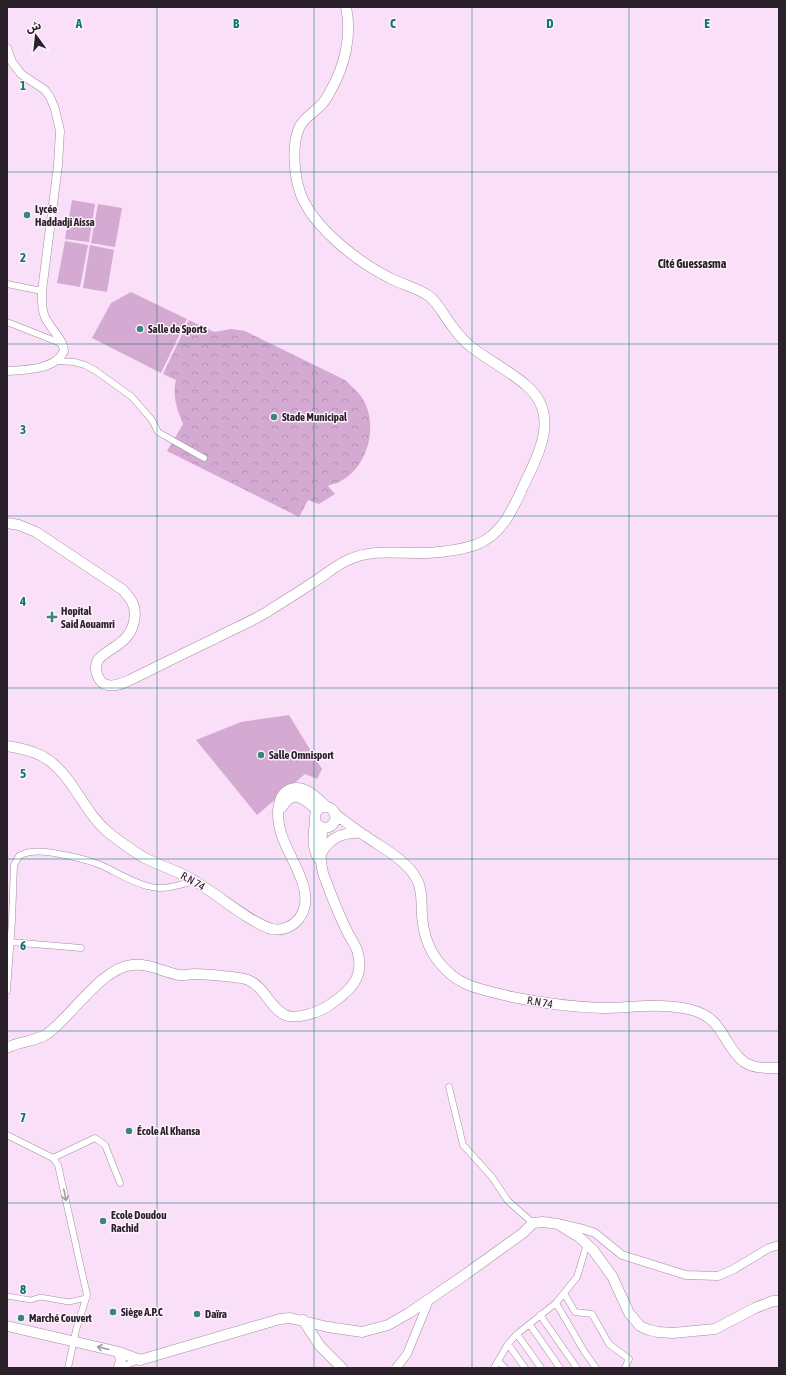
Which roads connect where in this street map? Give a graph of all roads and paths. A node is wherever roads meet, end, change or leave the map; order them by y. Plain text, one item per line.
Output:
1 (346, 7) edge
2 (7, 48) edge
3 (7, 284) edge
4 (42, 291) junction
5 (7, 322) edge
6 (63, 344) junction
7 (57, 361) junction
8 (7, 371) edge
9 (204, 458) dead end
10 (7, 523) edge
11 (7, 746) edge
12 (327, 807) junction
13 (317, 810) junction
14 (278, 812) junction
15 (336, 814) junction
16 (315, 821) junction
17 (327, 827) junction
18 (356, 833) junction
19 (366, 836) junction
20 (321, 859) junction
21 (195, 881) junction
22 (10, 920) edge
23 (10, 942) junction
24 (81, 948) dead end
25 (7, 991) edge
26 (7, 1048) edge
27 (779, 1068) edge
28 (449, 1087) dead end
29 (7, 1135) edge
30 (53, 1158) junction
31 (120, 1183) dead end
32 (533, 1223) junction
33 (558, 1224) junction
34 (587, 1244) junction
35 (779, 1245) edge
36 (564, 1293) junction
37 (7, 1296) edge
38 (86, 1298) junction
39 (430, 1298) junction
40 (779, 1301) edge
41 (556, 1303) junction
42 (540, 1315) junction
43 (303, 1320) junction
44 (530, 1324) junction
45 (7, 1326) edge
46 (517, 1334) junction
47 (73, 1341) junction
48 (508, 1344) junction
49 (119, 1352) junction
50 (140, 1360) junction
51 (498, 1361) junction
52 (68, 1368) edge
53 (118, 1368) edge
54 (342, 1368) edge
55 (396, 1368) edge
56 (494, 1368) edge
57 (505, 1368) edge
58 (525, 1368) edge
59 (541, 1368) edge
60 (560, 1368) edge
61 (577, 1368) edge
62 (596, 1368) edge
63 (625, 1368) edge

1 - 10 main road
2 - 4 street
3 - 4 street
4 - 6 street
5 - 6 street
6 - 7 street
7 - 8 street
7 - 9 street
11 - 21 main road, R.N 74
12 - 13 main road
12 - 14 main road, R.N 74
12 - 15 main road, R.N 74
13 - 14 main road
13 - 16 main road
14 - 21 main road, R.N 74
15 - 17 main road
15 - 19 main road, R.N 74
16 - 17 main road, R.N 74
16 - 20 main road
17 - 18 main road, R.N 74
17 - 20 main road
18 - 19 main road, R.N 74
18 - 20 main road
19 - 27 main road, R.N 74
20 - 26 main road
21 - 22 street
22 - 23 street
23 - 24 street
23 - 25 street
28 - 32 street
29 - 30 street
30 - 31 street
30 -> 38 street
32 - 33 main road
32 - 39 main road
33 - 34 main road
33 - 35 street
34 - 36 street
34 - 40 main road
36 - 41 street
36 - 63 street
37 - 38 street
38 - 47 street
39 - 43 main road
39 - 55 street
41 - 42 street
41 - 62 street
42 - 44 street
42 - 61 street
43 - 50 main road
43 - 54 main road
44 - 46 street
44 - 60 street
45 - 47 main road
46 - 48 street
46 - 59 street
49 -> 47 main road
47 - 52 street
48 - 51 street
48 - 58 street
49 - 50 main road
49 - 53 main road
50 - 53 street
51 - 56 street
51 - 57 street

